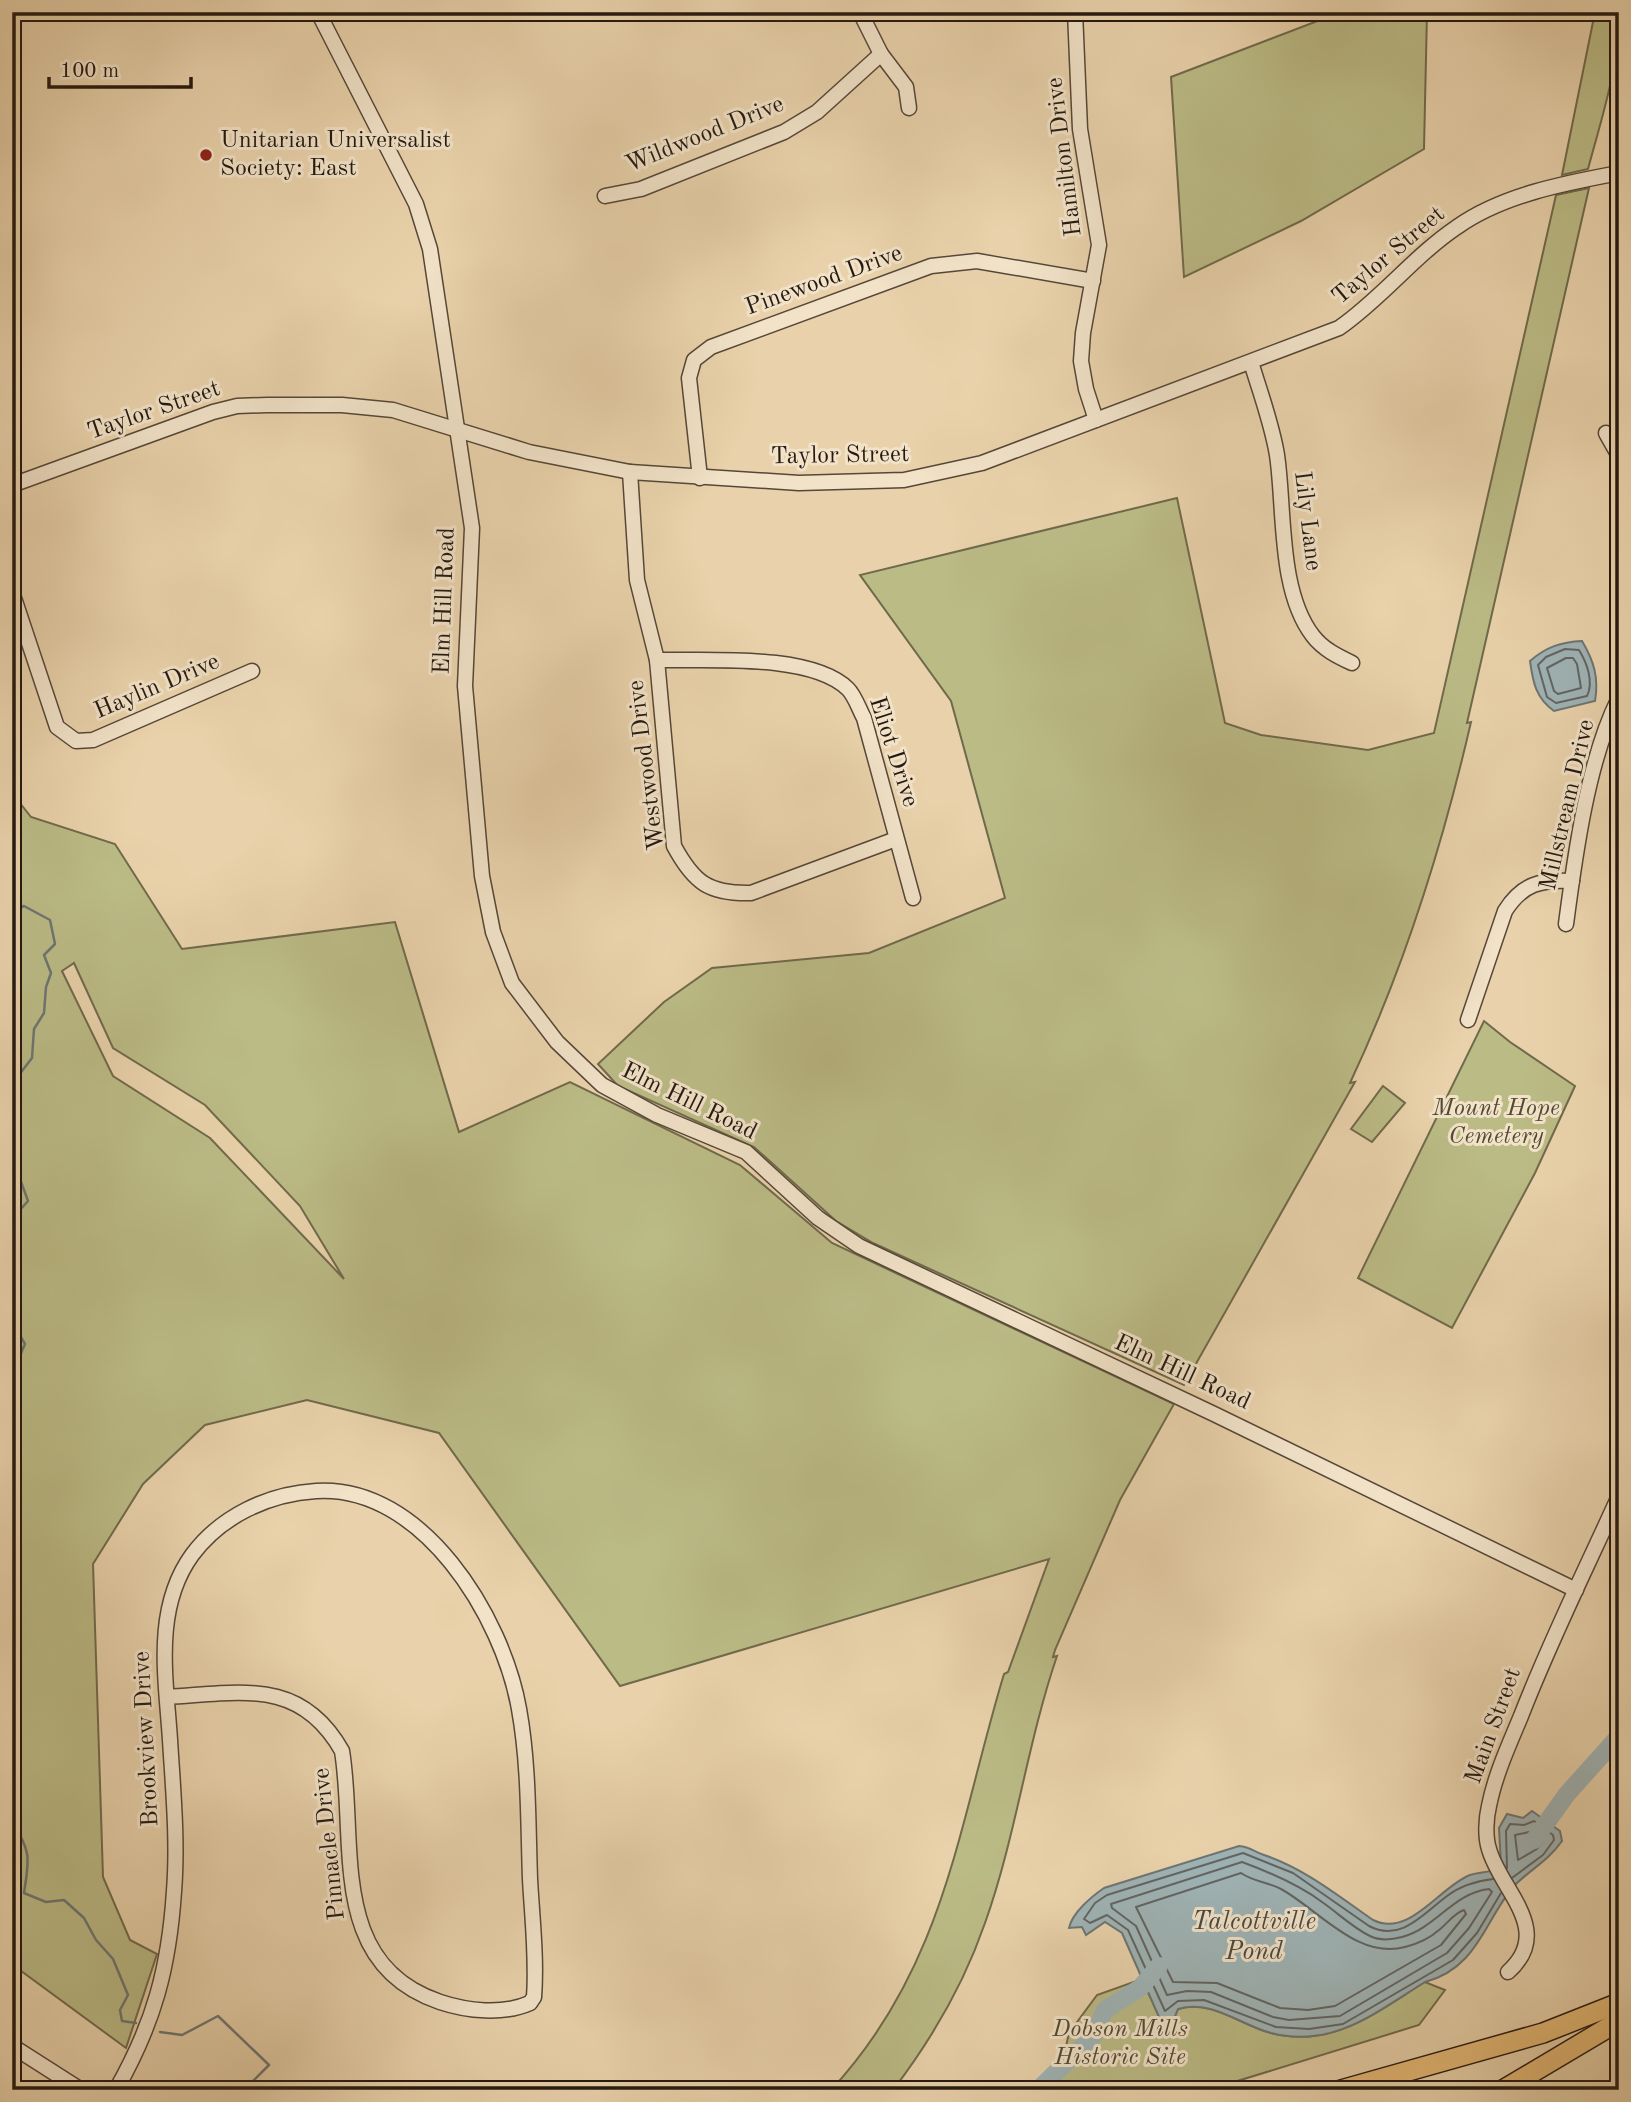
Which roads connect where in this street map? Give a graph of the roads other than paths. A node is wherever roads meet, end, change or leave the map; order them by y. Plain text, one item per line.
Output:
1 (318, 12) edge
2 (860, 12) edge
3 (1075, 12) edge
4 (881, 54) junction
5 (909, 108) dead end
6 (1619, 173) edge
7 (605, 195) dead end
8 (1093, 281) junction
9 (1251, 362) junction
10 (1096, 420) junction
11 (458, 429) junction
12 (1606, 433) dead end
13 (1619, 456) edge
14 (630, 472) junction
15 (700, 478) junction
16 (12, 485) edge
17 (12, 592) edge
18 (657, 660) junction
19 (1352, 663) dead end
20 (252, 671) dead end
21 (1619, 698) edge
22 (896, 839) junction
23 (1572, 881) junction
24 (913, 898) dead end
25 (1566, 923) dead end
26 (1468, 1020) dead end
27 (1619, 1496) edge
28 (1576, 1590) junction
29 (167, 1697) junction
30 (1508, 1972) dead end
31 (1619, 2003) edge
32 (530, 2004) joint
33 (1619, 2021) edge
34 (1619, 2035) edge
35 (12, 2046) edge
36 (81, 2090) edge
37 (116, 2090) edge
38 (1341, 2090) edge
39 (1503, 2090) edge
40 (1526, 2090) edge

1 - 11 street, Elm Hill Road
2 - 4 street
3 - 8 street, Hamilton Drive
4 - 5 street
4 - 7 street, Wildwood Drive
6 - 9 street, Taylor Street
8 - 10 street, Hamilton Drive
8 - 15 street, Pinewood Drive
9 - 10 street, Taylor Street
9 - 19 street, Lily Lane
10 - 15 street, Taylor Street
11 - 14 street, Taylor Street
11 - 16 street, Taylor Street
11 - 28 street, Elm Hill Road
12 - 13 street
14 - 15 street, Taylor Street
14 - 18 street, Westwood Drive
17 - 20 street, Haylin Drive
18 - 22 street, Eliot Drive
18 - 22 street, Westwood Drive
21 - 23 street, Millstream Drive
22 - 24 street, Eliot Drive
23 - 25 street, Millstream Drive
23 - 26 street
27 - 28 street, Main Street
28 - 30 street, Main Street
29 - 32 street, Pinnacle Drive
29 - 32 street, Brookview Drive
29 - 37 street, Brookview Drive
31 - 38 highway
33 - 39 highway
34 - 40 highway
35 - 36 street

